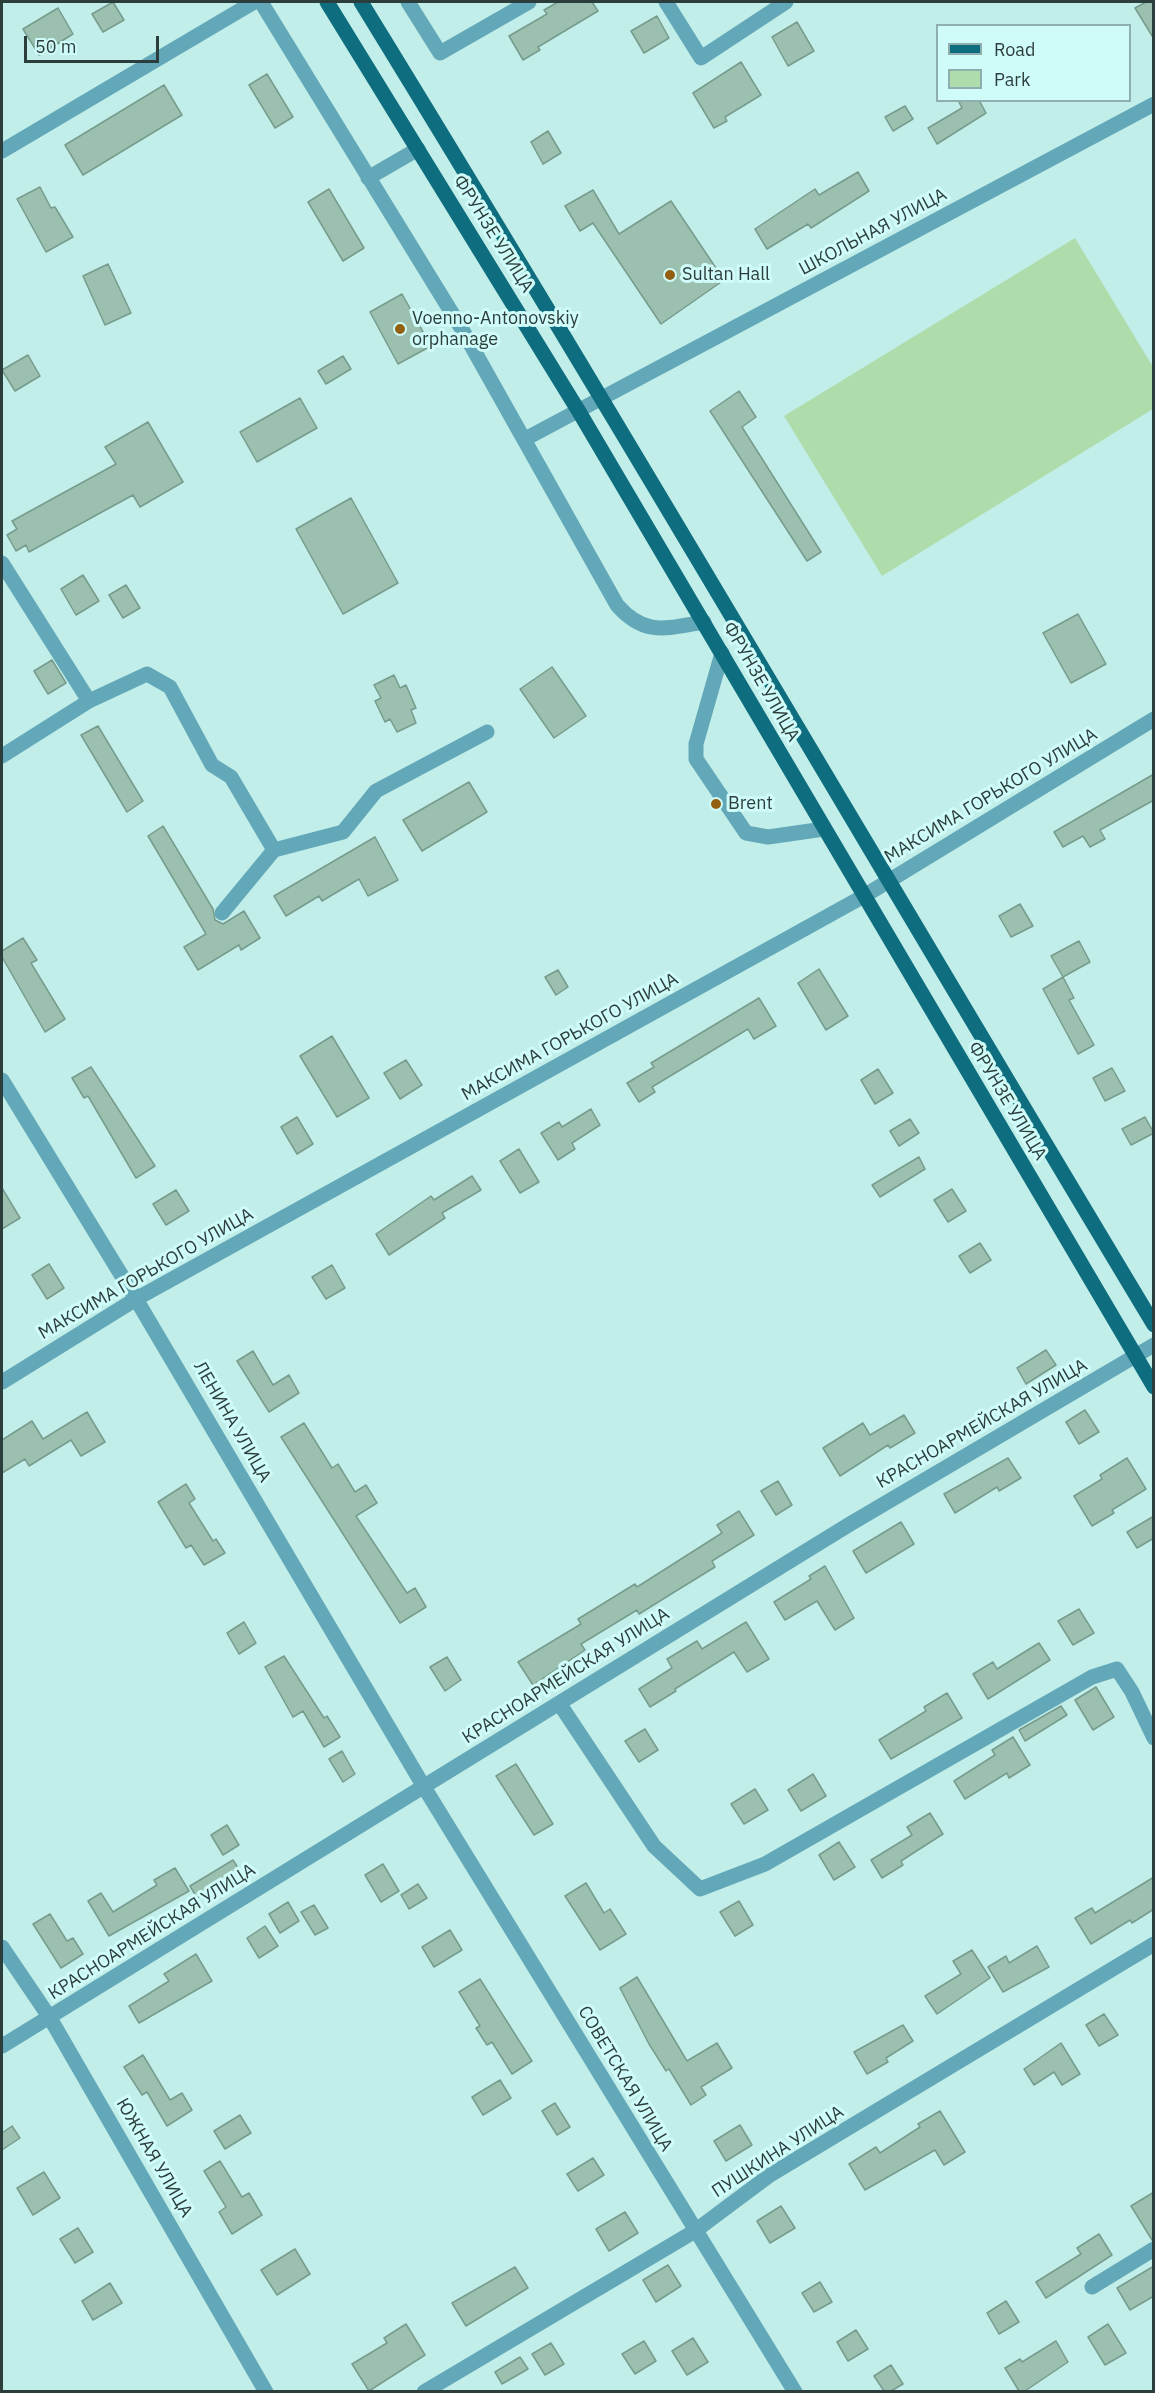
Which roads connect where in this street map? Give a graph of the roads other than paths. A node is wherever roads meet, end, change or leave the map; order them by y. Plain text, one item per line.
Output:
1 (254, 2) edge
2 (261, 2) edge
3 (327, 2) edge
4 (361, 2) edge
5 (408, 2) edge
6 (529, 2) edge
7 (666, 2) edge
8 (786, 2) edge
9 (1154, 104) edge
10 (418, 149) junction
11 (2, 151) edge
12 (368, 178) junction
13 (603, 397) junction
14 (578, 410) junction
15 (525, 439) junction
16 (2, 564) edge
17 (704, 622) junction
18 (722, 653) junction
19 (89, 701) junction
20 (1154, 719) edge
21 (487, 732) dead end
22 (2, 756) edge
23 (824, 829) junction
24 (274, 850) junction
25 (887, 882) junction
26 (864, 896) junction
27 (222, 912) dead end
28 (2, 1080) edge
29 (136, 1299) junction
30 (1154, 1326) edge
31 (1154, 1345) edge
32 (1135, 1356) junction
33 (2, 1382) edge
34 (1154, 1387) edge
35 (559, 1703) junction
36 (1154, 1738) edge
37 (424, 1787) junction
38 (1154, 1944) edge
39 (2, 1947) edge
40 (50, 2018) junction
41 (2, 2046) edge
42 (695, 2231) junction
43 (1154, 2249) edge
44 (1092, 2287) dead end
45 (266, 2391) edge
46 (424, 2391) edge
47 (795, 2391) edge

1 - 11 street
2 - 12 street
3 - 10 main road, ФРУНЗЕ УЛИЦА
4 - 13 main road, ФРУНЗЕ УЛИЦА
5 - 6 street
7 - 8 street
9 - 13 street, ШКОЛЬНАЯ УЛИЦА
10 - 12 street
10 - 14 main road, ФРУНЗЕ УЛИЦА
12 - 15 street
13 - 14 street, ШКОЛЬНАЯ УЛИЦА
13 - 25 main road, ФРУНЗЕ УЛИЦА
14 - 15 street, ШКОЛЬНАЯ УЛИЦА
14 - 17 main road, ФРУНЗЕ УЛИЦА
15 - 17 street
16 - 19 street
17 - 18 main road, ФРУНЗЕ УЛИЦА
18 - 23 main road, ФРУНЗЕ УЛИЦА
18 - 23 street
19 - 22 street
19 - 24 street
20 - 25 street, МАКСИМА ГОРЬКОГО УЛИЦА
21 - 24 street
23 - 26 main road, ФРУНЗЕ УЛИЦА
24 - 27 street
25 - 26 street, МАКСИМА ГОРЬКОГО УЛИЦА
25 - 30 main road, ФРУНЗЕ УЛИЦА
26 - 29 street, МАКСИМА ГОРЬКОГО УЛИЦА
26 - 32 main road, ФРУНЗЕ УЛИЦА
28 - 29 street, ЛЕНИНА УЛИЦА
29 - 33 street, МАКСИМА ГОРЬКОГО УЛИЦА
29 - 37 street, ЛЕНИНА УЛИЦА
31 - 32 street, КРАСНОАРМЕЙСКАЯ УЛИЦА
32 - 34 main road, ФРУНЗЕ УЛИЦА
32 - 35 street, КРАСНОАРМЕЙСКАЯ УЛИЦА
35 - 36 street
35 - 37 street, КРАСНОАРМЕЙСКАЯ УЛИЦА
37 - 40 street, КРАСНОАРМЕЙСКАЯ УЛИЦА
37 - 42 street, СОВЕТСКАЯ УЛИЦА
38 - 42 street, ПУШКИНА УЛИЦА
39 - 40 street, ЮЖНАЯ УЛИЦА
40 - 41 street, КРАСНОАРМЕЙСКАЯ УЛИЦА
40 - 45 street, ЮЖНАЯ УЛИЦА
42 - 46 street, ПУШКИНА УЛИЦА
42 - 47 street, СОВЕТСКАЯ УЛИЦА
43 - 44 street

